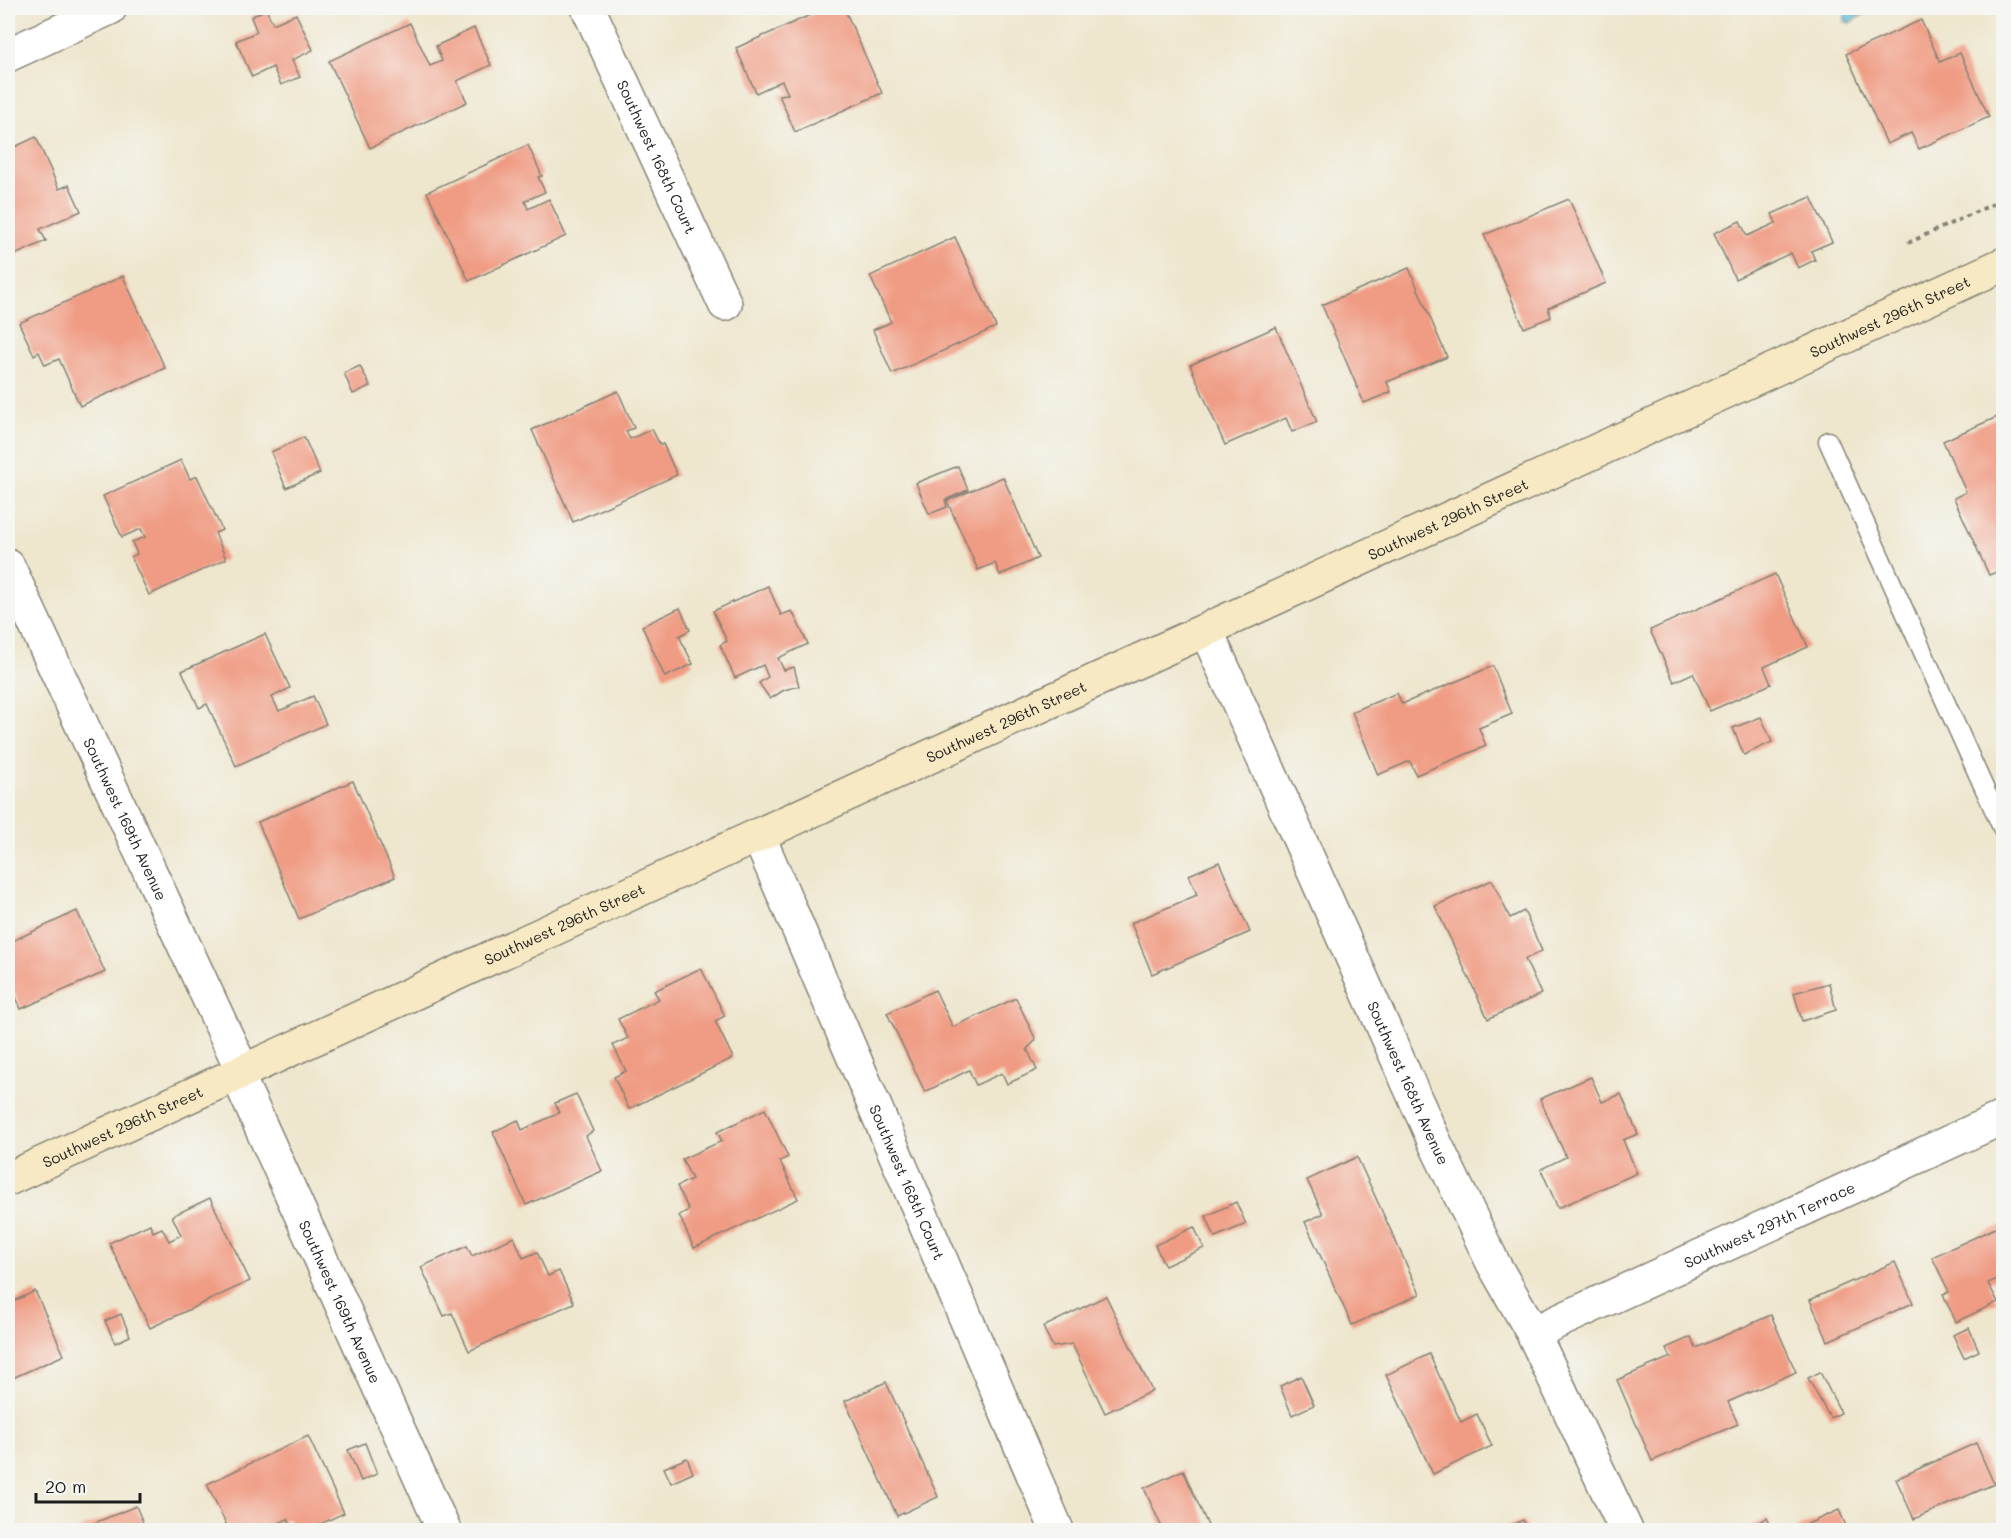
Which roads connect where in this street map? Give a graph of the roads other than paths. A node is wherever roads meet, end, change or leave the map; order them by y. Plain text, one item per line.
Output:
1 (111, 8) edge
2 (588, 8) edge
3 (8, 55) edge
4 (2004, 264) edge
5 (725, 304) dead end
6 (1828, 441) dead end
7 (8, 566) edge
8 (1206, 630) junction
9 (2004, 832) edge
10 (758, 835) junction
11 (240, 1073) junction
12 (2004, 1117) edge
13 (8, 1179) edge
14 (1533, 1333) junction
15 (444, 1530) edge
16 (1057, 1530) edge
17 (1626, 1530) edge

1 - 3 street
2 - 5 street, Southwest 168th Court
4 - 8 street, Southwest 296th Street
6 - 9 lane
7 - 11 street, Southwest 169th Avenue
8 - 10 street, Southwest 296th Street
8 - 14 street, Southwest 168th Avenue
10 - 11 street, Southwest 296th Street
10 - 16 street, Southwest 168th Court
11 - 13 street, Southwest 296th Street
11 - 15 street, Southwest 169th Avenue
12 - 14 street, Southwest 297th Terrace
14 - 17 street, Southwest 168th Avenue

